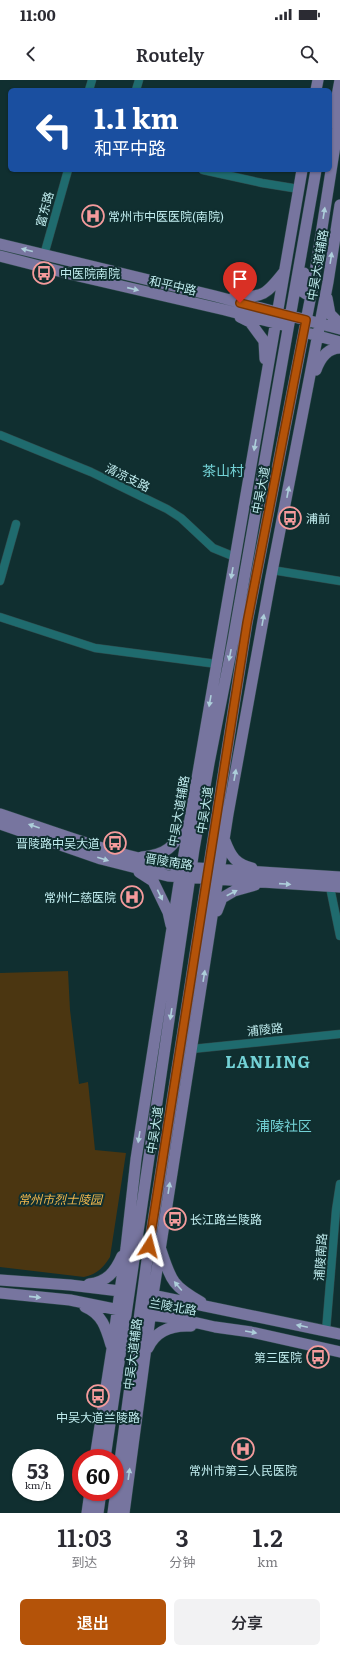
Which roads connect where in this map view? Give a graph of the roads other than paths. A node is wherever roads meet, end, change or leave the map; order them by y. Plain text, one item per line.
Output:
1 (340, 80) edge
2 (340, 114) edge
3 (337, 149) edge
4 (332, 166) edge
5 (67, 172) edge
6 (212, 172) edge
7 (302, 172) edge
8 (316, 172) edge
9 (321, 172) edge
10 (331, 172) edge
11 (299, 189) junction
12 (311, 198) junction
13 (340, 205) edge
14 (292, 233) junction
15 (0, 244) edge
16 (44, 254) junction
17 (0, 256) edge
18 (317, 259) junction
19 (285, 270) junction
20 (328, 282) junction
21 (313, 285) junction
22 (215, 296) junction
23 (324, 303) junction
24 (225, 310) junction
25 (277, 318) junction
26 (289, 321) junction
27 (320, 324) junction
28 (340, 324) edge
29 (305, 326) junction
30 (340, 329) edge
31 (318, 336) junction
32 (340, 342) edge
33 (340, 348) edge
34 (279, 375) junction
35 (267, 376) junction
36 (307, 391) junction
37 (270, 426) junction
38 (299, 432) junction
39 (0, 435) edge
40 (265, 456) junction
41 (278, 468) junction
42 (274, 487) junction
43 (268, 521) junction
44 (16, 524) dead end
45 (235, 557) junction
46 (246, 562) junction
47 (272, 570) junction
48 (0, 581) edge
49 (340, 581) edge
50 (241, 593) junction
51 (0, 617) edge
52 (247, 623) junction
53 (244, 648) junction
54 (219, 652) junction
55 (217, 664) junction
56 (248, 704) junction
57 (211, 726) junction
58 (232, 796) junction
59 (0, 814) edge
60 (190, 819) junction
61 (0, 824) edge
62 (215, 826) junction
63 (225, 839) junction
64 (212, 844) junction
65 (135, 863) junction
66 (186, 872) junction
67 (207, 874) junction
68 (219, 875) junction
69 (265, 877) junction
70 (340, 877) edge
71 (335, 887) edge
72 (187, 904) junction
73 (213, 918) junction
74 (172, 928) junction
75 (340, 936) edge
76 (194, 951) junction
77 (175, 984) junction
78 (196, 1023) junction
79 (183, 1029) junction
80 (340, 1034) edge
81 (166, 1048) junction
82 (192, 1048) junction
83 (188, 1072) junction
84 (142, 1114) junction
85 (167, 1132) junction
86 (136, 1159) junction
87 (340, 1184) edge
88 (158, 1189) junction
89 (142, 1207) junction
90 (160, 1246) junction
91 (126, 1248) junction
92 (134, 1259) junction
93 (147, 1260) junction
94 (0, 1280) edge
95 (70, 1285) junction
96 (125, 1292) junction
97 (0, 1293) edge
98 (147, 1295) junction
99 (70, 1300) junction
100 (210, 1307) junction
101 (122, 1311) junction
102 (145, 1314) junction
103 (214, 1327) junction
104 (326, 1331) junction
105 (340, 1334) edge
106 (117, 1348) junction
107 (134, 1352) junction
108 (340, 1352) edge
109 (146, 1354) junction
110 (130, 1380) junction
111 (97, 1449) edge
112 (107, 1449) edge
113 (132, 1456) junction
114 (88, 1501) edge
115 (100, 1501) edge
116 (86, 1513) edge
117 (98, 1513) edge
118 (113, 1513) edge
119 (124, 1513) edge

1 - 3 main road
2 - 3 main road
4 -> 3 main road, 中吴大道
5 - 16 street, 富东路
6 - 11 street
7 - 11 main road, 中吴大道辅路
8 - 12 main road, 中吴大道
9 - 21 main road
18 -> 10 main road, 中吴大道
11 - 14 main road, 中吴大道辅路
12 - 14 main road
12 - 26 main road, 中吴大道
20 -> 13 main road, 中吴大道辅路
14 - 19 main road, 中吴大道辅路
16 -> 15 main road, 和平中路
16 - 22 main road, 和平中路
17 -> 24 main road, 和平中路
18 - 21 main road, 中吴大道
18 - 23 main road
19 - 22 main road
19 - 25 main road, 中吴大道辅路
20 - 23 main road, 中吴大道辅路
20 - 28 main road
21 - 29 main road, 中吴大道
22 - 25 main road, 和平中路
23 - 27 main road, 中吴大道辅路
24 - 25 main road, 和平中路
24 - 35 main road
25 - 26 main road, 和平中路
25 - 35 main road, 中吴大道辅路
26 - 29 main road, 和平中路
26 - 34 main road, 中吴大道
27 - 29 main road, 和平中路
27 - 30 main road, 和平中路
27 - 31 main road, 中吴大道辅路
29 - 31 main road, 和平中路
29 - 41 main road, 中吴大道
31 - 32 main road, 和平中路
31 - 36 main road, 中吴大道辅路
33 - 36 main road
34 - 37 main road, 中吴大道
34 - 42 main road
35 - 40 main road
35 -> 45 main road, 中吴大道辅路
36 - 38 main road, 中吴大道辅路
37 - 40 main road, 中吴大道
37 - 43 main road
38 - 41 main road
47 -> 38 main road, 中吴大道辅路
39 - 45 street, 清凉支路
40 - 46 main road, 中吴大道
41 - 42 main road, 中吴大道
42 - 43 main road, 中吴大道
43 - 52 main road, 中吴大道
44 - 48 street
45 -> 54 main road, 中吴大道辅路
46 - 50 main road, 中吴大道
46 - 53 main road
47 - 49 street
56 -> 47 main road, 中吴大道辅路
50 - 54 main road
50 -> 57 main road, 中吴大道
51 - 55 street
52 - 53 main road, 中吴大道
52 - 56 main road
53 - 62 main road, 中吴大道
54 - 55 main road, 中吴大道辅路
55 -> 57 main road, 中吴大道辅路
58 -> 56 main road, 中吴大道辅路
57 - 60 main road, 中吴大道辅路
57 - 62 main road
57 - 66 main road, 中吴大道
58 - 63 main road, 中吴大道辅路
58 - 64 main road
65 -> 59 main road, 晋陵南路
60 - 65 main road
60 - 66 main road, 中吴大道辅路
61 -> 65 main road, 晋陵南路
62 - 64 main road, 中吴大道
63 - 68 main road, 中吴大道辅路
63 - 69 main road
64 - 67 main road, 中吴大道
65 - 66 main road, 晋陵南路
65 -> 74 main road
66 - 67 main road, 晋陵南路
66 - 72 main road, 中吴大道
66 - 74 main road, 中吴大道辅路
67 - 68 main road, 晋陵南路
67 - 76 main road, 中吴大道
68 - 69 main road, 晋陵南路
68 - 73 main road, 中吴大道辅路
69 - 70 main road, 晋陵南路
69 -> 71 main road, 晋陵南路
73 -> 69 main road
71 - 75 street
72 - 77 main road, 中吴大道
72 - 79 main road
78 -> 73 main road, 中吴大道辅路
74 - 77 main road
74 - 84 main road, 中吴大道辅路
76 - 78 main road
76 - 79 main road, 中吴大道
77 -> 81 main road, 中吴大道
78 - 82 main road, 中吴大道辅路
79 - 85 main road, 中吴大道
80 - 82 street, 浦陵路
81 - 84 main road
81 - 89 main road, 中吴大道
82 - 83 main road, 中吴大道辅路
83 - 85 main road
90 -> 83 main road, 中吴大道辅路
84 -> 86 main road, 中吴大道辅路
85 - 88 main road, 中吴大道
86 - 89 main road
86 - 91 main road, 中吴大道辅路
87 - 104 street, 浦陵南路
88 - 90 main road
88 - 93 main road, 中吴大道
89 - 92 main road, 中吴大道
90 - 98 main road, 中吴大道辅路
100 -> 90 main road
91 - 95 main road
91 - 96 main road, 中吴大道辅路
92 - 93 main road
92 - 96 main road, 中吴大道
93 - 98 main road, 中吴大道
94 - 95 main road, 兰陵北路
95 - 96 main road, 兰陵北路
96 - 98 main road, 兰陵北路
96 - 101 main road, 中吴大道
97 -> 99 main road, 兰陵北路
98 - 100 main road, 兰陵北路
98 - 102 main road, 中吴大道辅路
99 - 101 main road, 兰陵北路
99 - 106 main road
104 -> 100 main road, 兰陵北路
101 - 102 main road, 兰陵北路
101 - 106 main road, 中吴大道辅路
102 - 103 main road, 兰陵北路
102 - 107 main road
102 - 109 main road, 中吴大道辅路
103 -> 108 main road, 兰陵北路
103 - 109 main road
104 - 105 main road, 兰陵北路
106 - 107 main road
106 - 111 main road, 中吴大道辅路
106 - 112 main road
107 - 110 main road
109 - 113 main road, 中吴大道辅路
110 - 113 main road
110 - 118 main road
119 -> 113 main road, 中吴大道辅路
114 - 116 main road
115 - 117 main road

